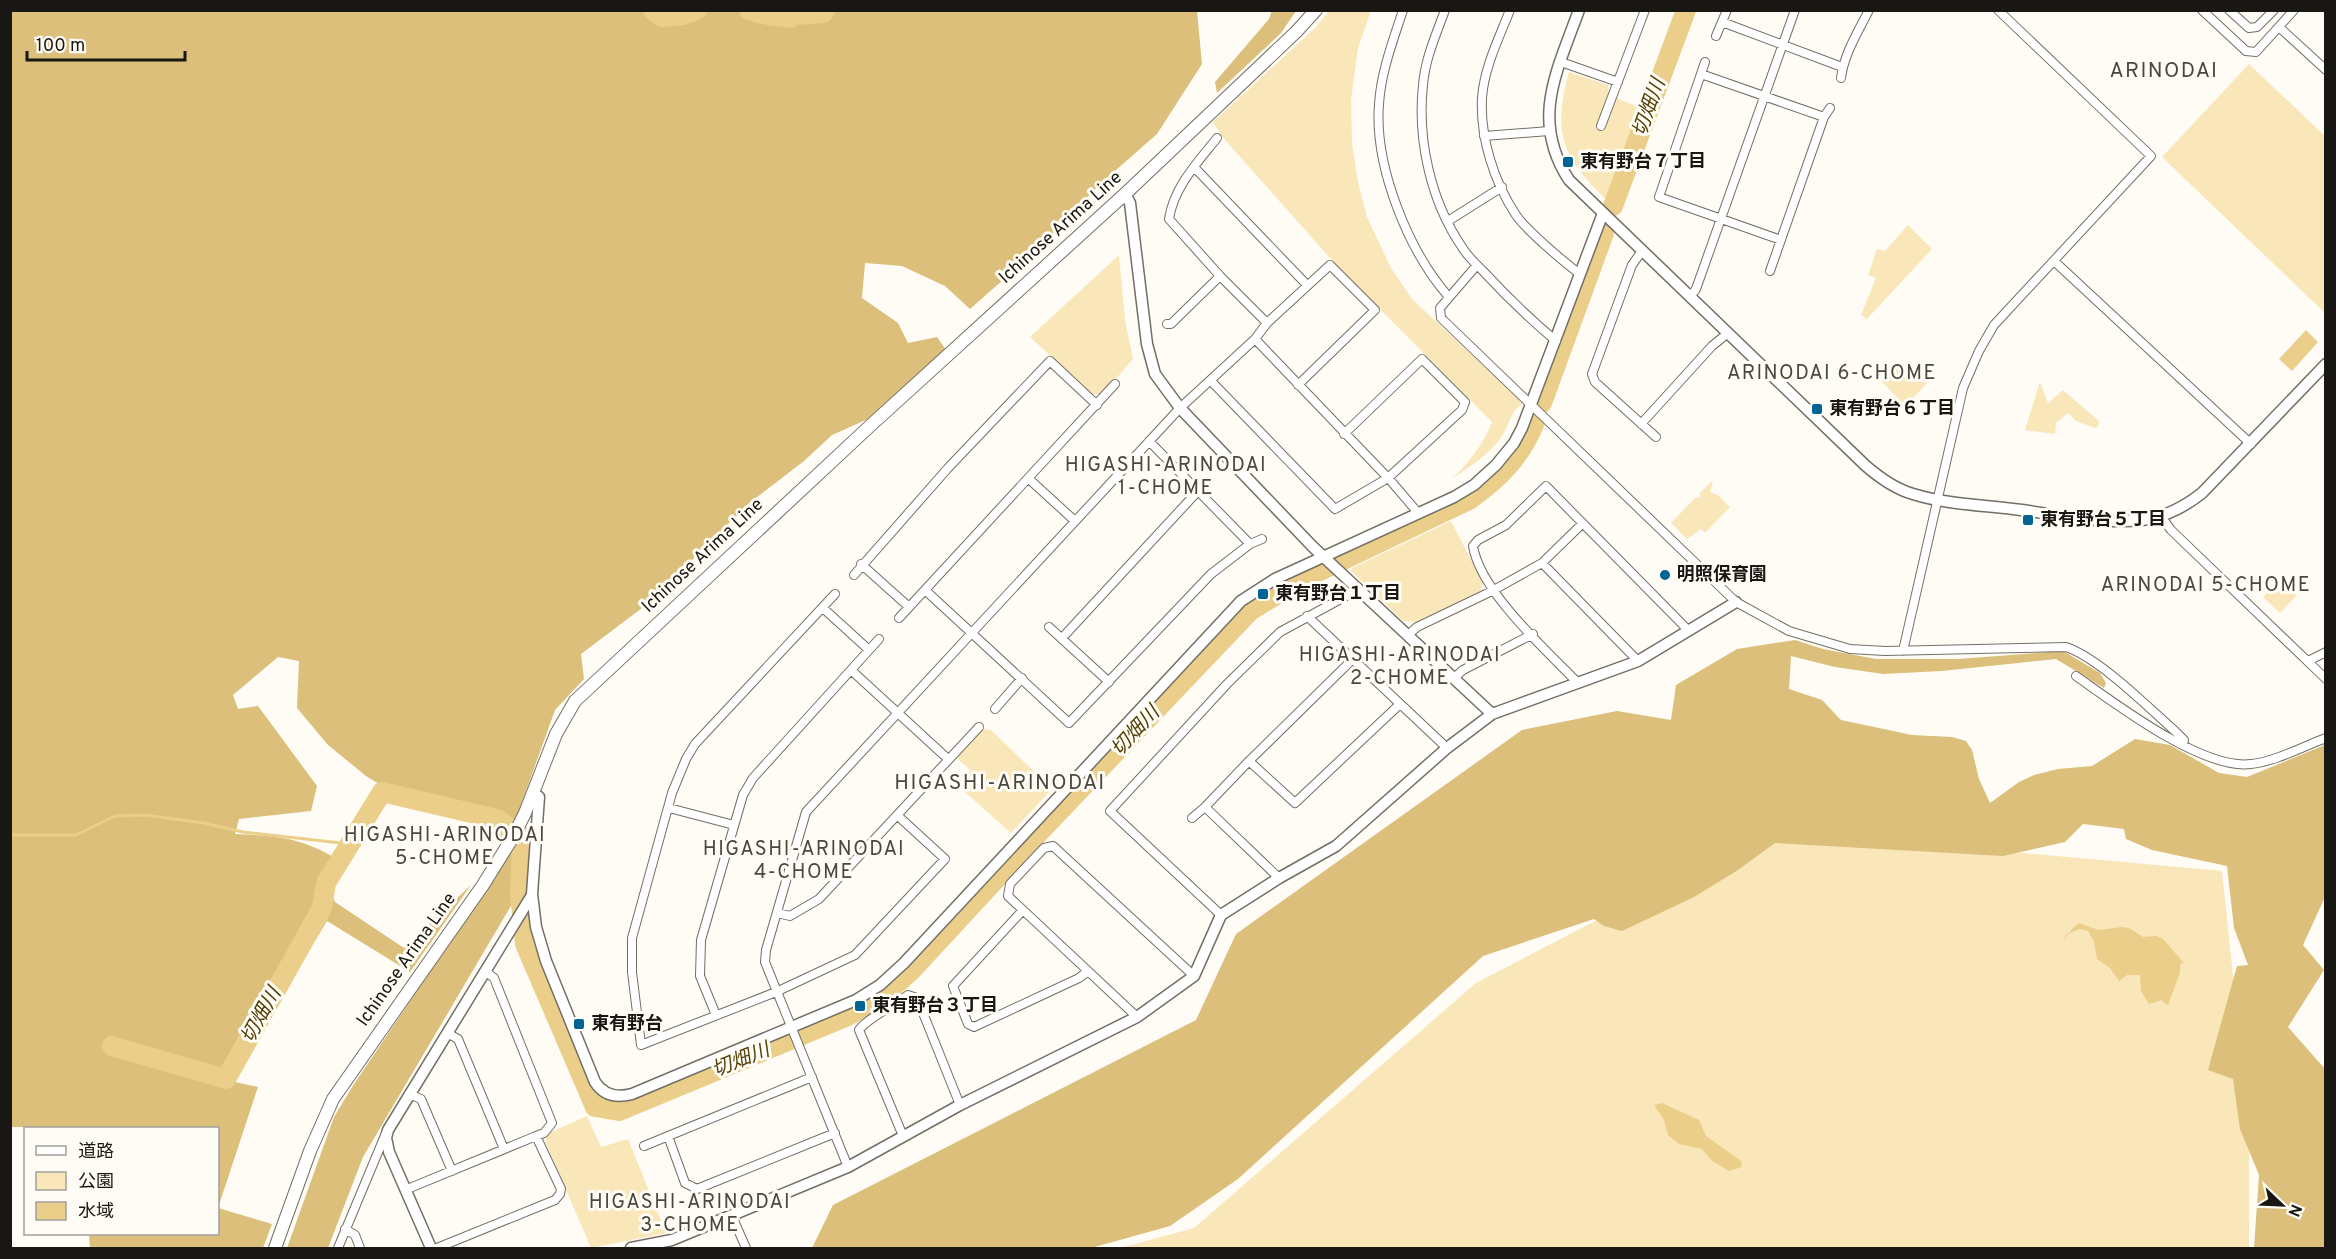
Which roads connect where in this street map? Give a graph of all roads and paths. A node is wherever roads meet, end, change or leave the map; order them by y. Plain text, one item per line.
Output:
1 (1316, 10) edge
2 (1403, 10) edge
3 (1445, 10) edge
4 (1510, 10) edge
5 (1580, 10) edge
6 (1645, 10) edge
7 (1727, 10) edge
8 (1795, 10) edge
9 (1869, 10) edge
10 (1998, 10) edge
11 (2202, 10) edge
12 (2229, 10) edge
13 (2274, 10) edge
14 (2294, 10) edge
15 (1722, 22) junction
16 (2279, 27) junction
17 (1716, 36) dead end
18 (1783, 45) junction
19 (1561, 62) junction
20 (1705, 62) dead end
21 (1842, 67) junction
22 (2325, 70) edge
23 (1701, 74) junction
24 (1841, 78) dead end
25 (1618, 82) junction
26 (1765, 96) junction
27 (1830, 108) dead end
28 (1824, 117) junction
29 (1602, 126) dead end
30 (1550, 131) junction
31 (1484, 136) junction
32 (1217, 138) dead end
33 (1194, 167) junction
34 (1502, 187) junction
35 (1125, 194) junction
36 (1603, 213) junction
37 (1721, 219) junction
38 (1448, 221) junction
39 (1781, 240) junction
40 (1642, 251) junction
41 (2054, 261) junction
42 (1477, 265) junction
43 (1770, 271) dead end
44 (1580, 274) junction
45 (1220, 276) junction
46 (1307, 285) junction
47 (1448, 296) junction
48 (1690, 297) junction
49 (1268, 323) junction
50 (1167, 324) dead end
51 (1728, 333) junction
52 (1255, 339) junction
53 (1556, 341) junction
54 (2325, 364) edge
55 (1211, 381) junction
56 (1114, 384) dead end
57 (1298, 385) junction
58 (1532, 404) junction
59 (1097, 405) junction
60 (1180, 408) junction
61 (1641, 424) junction
62 (1344, 434) junction
63 (1656, 437) dead end
64 (1149, 441) junction
65 (2251, 444) junction
66 (1388, 478) junction
67 (1029, 479) junction
68 (1198, 491) junction
69 (1938, 500) junction
70 (1419, 514) junction
71 (2161, 516) junction
72 (1075, 521) junction
73 (1582, 524) junction
74 (1262, 539) dead end
75 (1250, 544) junction
76 (1324, 556) junction
77 (1542, 563) junction
78 (861, 564) junction
79 (854, 575) dead end
80 (1359, 589) junction
81 (925, 590) junction
82 (1492, 591) junction
83 (835, 594) dead end
84 (1736, 602) junction
85 (909, 607) junction
86 (822, 608) junction
87 (1307, 616) junction
88 (899, 618) dead end
89 (1048, 627) dead end
90 (1689, 631) junction
91 (973, 633) junction
92 (1533, 634) junction
93 (1408, 635) junction
94 (1062, 638) junction
95 (879, 639) dead end
96 (868, 650) junction
97 (1903, 651) junction
98 (2325, 652) edge
99 (1353, 659) junction
100 (1638, 661) junction
101 (2308, 661) junction
102 (851, 670) junction
103 (2076, 676) dead end
104 (1022, 678) junction
105 (1454, 678) junction
106 (2325, 679) edge
107 (1109, 682) junction
108 (1578, 683) junction
109 (1400, 704) junction
110 (995, 709) dead end
111 (898, 714) junction
112 (1492, 714) junction
113 (979, 727) dead end
114 (2325, 738) edge
115 (2183, 744) junction
116 (1447, 748) junction
117 (948, 759) junction
118 (1249, 761) junction
119 (533, 793) junction
120 (1205, 807) junction
121 (669, 808) junction
122 (897, 815) junction
123 (1192, 818) dead end
124 (734, 825) junction
125 (1279, 878) junction
126 (532, 895) junction
127 (1023, 910) junction
128 (777, 913) junction
129 (1221, 915) junction
130 (485, 971) junction
131 (1088, 971) junction
132 (1194, 976) junction
133 (776, 992) junction
134 (716, 1015) junction
135 (1137, 1017) junction
136 (791, 1028) junction
137 (447, 1034) junction
138 (812, 1077) junction
139 (410, 1094) junction
140 (960, 1105) junction
141 (388, 1130) junction
142 (836, 1133) junction
143 (536, 1136) junction
144 (668, 1136) junction
145 (903, 1136) junction
146 (644, 1146) dead end
147 (504, 1149) junction
148 (848, 1167) junction
149 (452, 1171) junction
150 (405, 1190) junction
151 (732, 1216) junction
152 (345, 1229) junction
153 (673, 1244) edge
154 (657, 1246) edge
155 (275, 1248) edge
156 (338, 1248) edge
157 (360, 1248) edge
158 (431, 1248) edge
159 (437, 1248) edge
160 (631, 1248) edge
161 (746, 1248) edge

1 - 35 main road, Ichinose Arima Line
2 - 47 street
3 - 38 street
4 - 31 street
5 - 19 street
6 - 25 street
7 - 15 street
8 - 18 street
9 - 21 street
10 - 41 street
11 - 16 street
12 - 13 street
14 - 16 street
15 - 17 street
15 - 18 street
16 - 22 street
18 - 21 street
18 - 26 street
19 - 25 street
19 - 30 street
20 - 23 street
21 - 24 street
23 - 26 street
23 - 37 street
25 - 29 street
26 - 28 street
26 - 37 street
27 - 28 street
28 - 39 street
30 - 31 street
30 - 36 street
31 - 34 street
32 - 33 street
33 - 45 street
33 - 46 street
34 - 38 street
34 - 44 street
35 - 60 street
35 - 119 main road, Ichinose Arima Line
36 - 40 street
36 - 44 street
37 - 39 street
37 - 48 street
38 - 42 street
39 - 43 street
40 - 48 street
40 - 61 street
41 - 65 street
41 - 69 street
42 - 47 street
42 - 53 street
44 - 53 street
45 - 49 street
45 - 50 street
46 - 49 street
46 - 57 street
47 - 58 street
48 - 51 street
49 - 52 street
51 - 61 street
51 - 69 street
52 - 55 street
52 - 57 street
53 - 58 street
54 - 65 street
55 - 60 street
55 - 66 street
56 - 59 street
57 - 62 street
58 - 70 street
58 - 84 street
59 - 67 street
59 - 78 street
60 - 64 street
60 - 76 street
61 - 63 street
62 - 66 street
62 - 66 street
64 - 68 street
64 - 72 street
65 - 71 street
66 - 70 street
67 - 72 street
67 - 81 street
68 - 75 street
68 - 94 street
69 - 71 street
69 - 97 street
70 - 76 street
71 - 101 street
72 - 91 street
73 - 77 street
73 - 82 street
73 - 90 street
74 - 75 street
75 - 107 street
76 - 80 street
76 - 136 street
77 - 82 street
77 - 100 street
78 - 79 street
78 - 85 street
80 - 87 street
80 - 93 street
81 - 85 street
81 - 91 street
82 - 92 street
82 - 93 street
83 - 86 street
84 - 90 street
84 - 97 street
85 - 88 street
86 - 96 street
86 - 121 street
87 - 99 street
87 - 129 street
89 - 94 street
90 - 100 street
91 - 104 street
91 - 111 street
92 - 105 street
92 - 108 street
93 - 105 street
94 - 107 street
95 - 96 street
96 - 102 street
97 - 115 street
98 - 101 street
99 - 109 street
99 - 118 street
100 - 108 street
101 - 106 street
102 - 111 street
102 - 124 street
103 - 115 street
104 - 107 street
104 - 110 street
105 - 112 street
108 - 112 street
109 - 116 street
109 - 118 street
111 - 117 street
111 - 128 street
112 - 116 street
113 - 117 street
114 - 115 street
116 - 125 street
117 - 122 street
118 - 120 street
119 - 126 street
119 - 155 main road, Ichinose Arima Line
120 - 123 street
120 - 125 street
121 - 124 street
121 - 134 street
122 - 128 street
122 - 133 street
124 - 134 street
125 - 129 street
126 - 130 street
126 - 136 street
127 - 131 street
127 - 131 street
127 - 132 street
128 - 133 street
129 - 132 street
130 - 137 street
130 - 143 street
131 - 135 street
132 - 135 street
133 - 134 street
133 - 136 street
135 - 140 street
136 - 138 street
137 - 139 street
137 - 147 street
138 - 142 street
138 - 144 street
139 - 141 street
139 - 149 street
140 - 145 street
140 - 145 street
141 - 150 street
141 - 152 street
142 - 144 street
142 - 148 street
143 - 147 street
143 - 159 street
144 - 146 street
145 - 148 street
147 - 149 street
148 - 151 street
149 - 150 street
150 - 158 street
151 - 153 street
151 - 161 street
152 - 156 street
152 - 157 street
153 - 154 street
154 - 160 street

